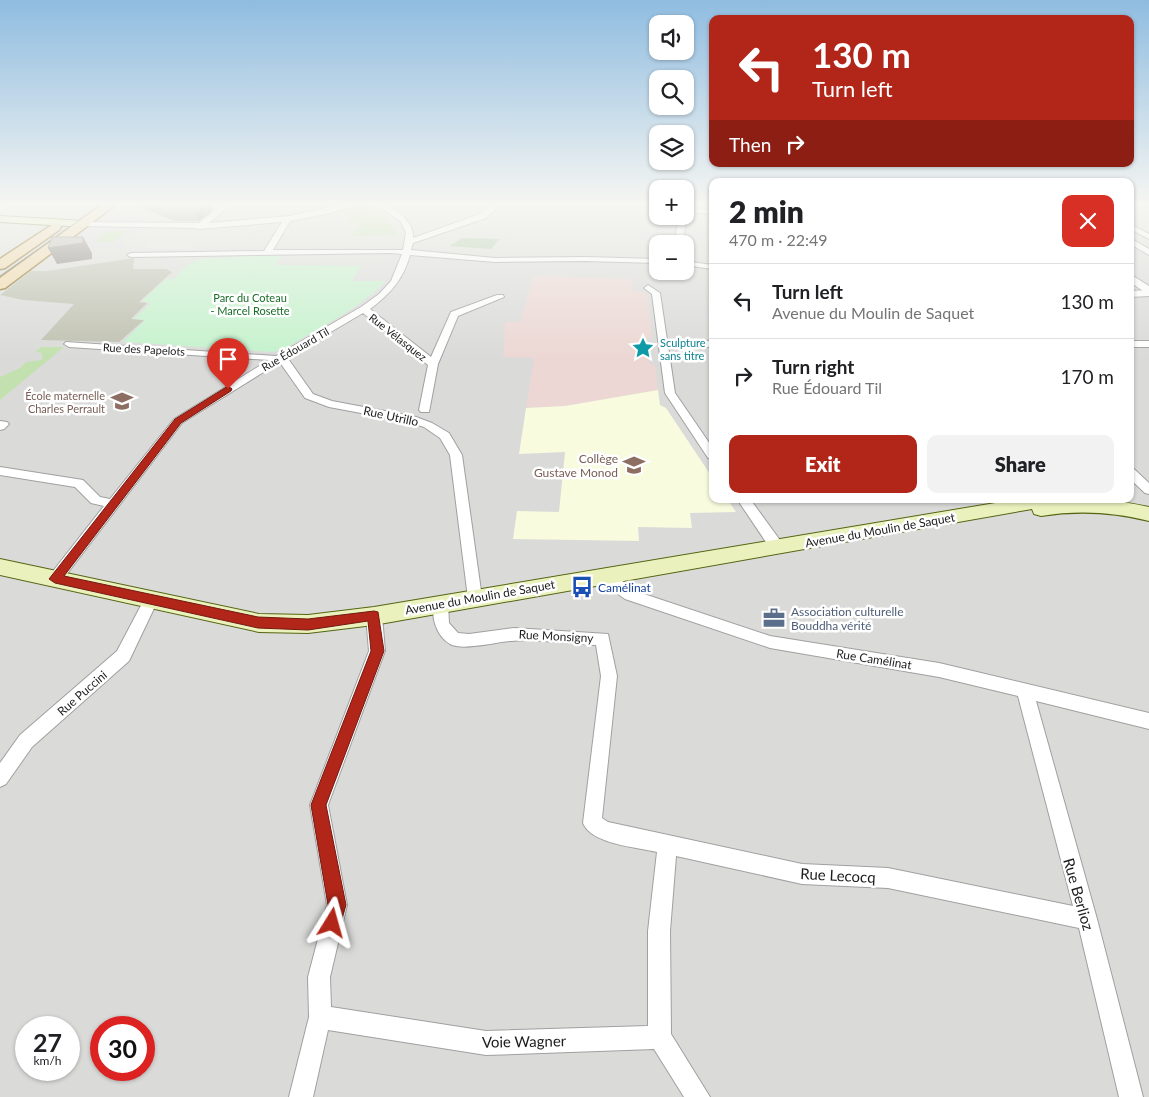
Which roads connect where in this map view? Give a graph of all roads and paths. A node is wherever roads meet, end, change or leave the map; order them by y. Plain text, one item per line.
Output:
1 (14, 254) edge
2 (37, 254) edge
3 (186, 254) edge
4 (405, 254) edge
5 (430, 254) edge
6 (131, 255) dead end
7 (649, 261) edge
8 (0, 264) edge
9 (694, 264) edge
10 (709, 267) edge
11 (1134, 280) edge
12 (0, 286) edge
13 (648, 288) dead end
14 (1148, 291) edge
15 (1134, 293) edge
16 (500, 297) dead end
17 (364, 309) junction
18 (662, 343) junction
19 (69, 344) dead end
20 (709, 344) edge
21 (1134, 344) edge
22 (1149, 344) edge
23 (278, 359) junction
24 (433, 364) junction
25 (425, 410) dead end
26 (709, 451) edge
27 (0, 471) edge
28 (1134, 476) edge
29 (1149, 490) edge
30 (746, 503) edge
31 (1028, 503) edge
32 (1130, 503) edge
33 (112, 504) junction
34 (1149, 507) edge
35 (1130, 509) junction
36 (1149, 514) edge
37 (962, 516) junction
38 (1149, 520) edge
39 (777, 547) junction
40 (0, 567) edge
41 (609, 576) junction
42 (55, 579) junction
43 (475, 598) junction
44 (151, 600) junction
45 (441, 604) junction
46 (374, 616) junction
47 (1025, 692) junction
48 (1149, 721) edge
49 (0, 778) edge
50 (592, 822) joint
51 (667, 844) junction
52 (1087, 919) junction
53 (320, 1017) junction
54 (660, 1037) junction
55 (301, 1097) edge
56 (698, 1097) edge
57 (1131, 1097) edge

1 - 8 main road
2 - 12 main road
3 - 6 street
4 - 17 street, Rue Édouard Til
5 - 7 street
9 - 10 street
11 - 14 street
13 - 18 street
14 - 15 street
16 - 24 street
17 - 23 street, Rue Édouard Til
17 - 24 street, Rue Vélasquez
18 - 20 street
18 - 26 street
19 - 23 street, Rue des Papelots
21 - 22 street
23 - 33 street, Rue Édouard Til
23 - 43 street, Rue Utrillo
24 - 25 street
27 - 33 street
28 - 29 street
30 - 39 street
31 - 37 main road, Avenue du Moulin de Saquet
32 - 34 main road
33 - 42 street, Rue Édouard Til
35 - 36 main road, Avenue du Moulin de Saquet
35 - 37 main road, Avenue du Moulin de Saquet
35 - 38 street
37 - 39 main road, Avenue du Moulin de Saquet
39 - 41 main road, Avenue du Moulin de Saquet
40 - 42 main road, Avenue du Moulin de Saquet
41 - 43 main road, Avenue du Moulin de Saquet
41 - 47 street, Rue Camélinat
42 - 44 main road, Avenue du Moulin de Saquet
43 - 45 main road, Avenue du Moulin de Saquet
44 - 46 main road, Avenue du Moulin de Saquet
44 - 49 street, Rue Puccini
45 - 46 main road, Avenue du Moulin de Saquet
45 - 50 street, Rue Monsigny
46 - 53 street
47 - 48 street, Rue Camélinat
47 - 52 street, Rue Berlioz
50 - 51 street, Rue Lecocq
51 - 52 street, Rue Lecocq
51 - 54 street
52 - 57 street, Rue Berlioz
53 - 54 street, Voie Wagner
53 - 55 street
54 - 56 street

